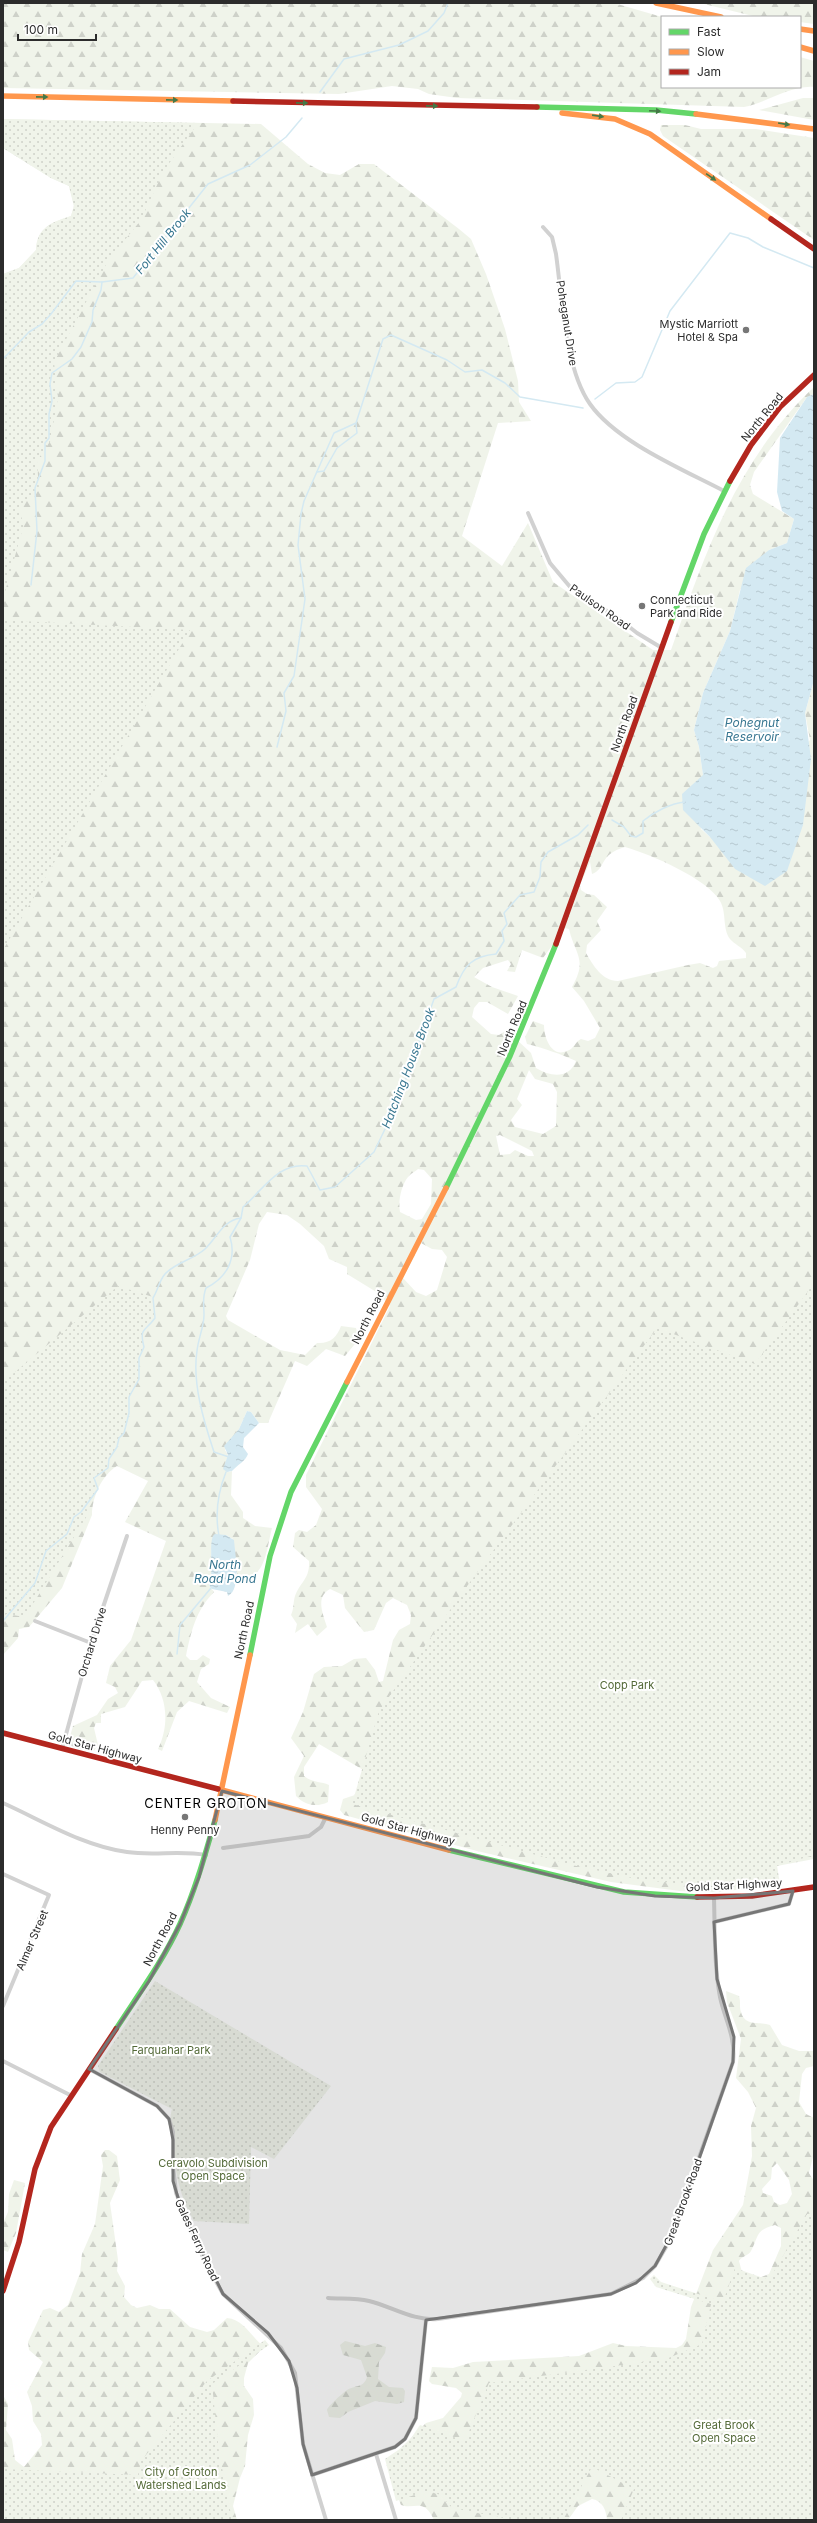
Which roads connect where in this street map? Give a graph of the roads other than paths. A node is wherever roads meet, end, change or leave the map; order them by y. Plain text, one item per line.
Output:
1 (650, 3) edge
2 (656, 3) edge
3 (695, 16) edge
4 (716, 16) edge
5 (801, 29) edge
6 (814, 31) edge
7 (801, 47) edge
8 (814, 51) edge
9 (3, 96) edge
10 (490, 107) junction
11 (814, 129) edge
12 (543, 227) dead end
13 (814, 249) edge
14 (814, 375) edge
15 (724, 491) junction
16 (528, 513) dead end
17 (662, 648) junction
18 (127, 1536) dead end
19 (35, 1621) dead end
20 (91, 1643) junction
21 (3, 1733) edge
22 (62, 1749) junction
23 (222, 1791) junction
24 (3, 1803) edge
25 (326, 1817) junction
26 (223, 1848) dead end
27 (206, 1855) junction
28 (3, 1874) edge
29 (814, 1887) edge
30 (793, 1891) junction
31 (714, 1898) junction
32 (714, 1922) junction
33 (3, 2006) edge
34 (3, 2062) edge
35 (89, 2069) junction
36 (70, 2095) junction
37 (3, 2291) edge
38 (328, 2298) dead end
39 (426, 2320) junction
40 (376, 2454) junction
41 (312, 2474) junction
42 (326, 2520) edge
43 (396, 2520) edge

1 - 3 main road
2 - 4 main road
5 - 6 main road
7 - 8 main road
9 -> 10 main road
10 -> 11 main road
10 -> 13 main road
12 - 15 street, Poheganut Drive
14 - 15 main road, North Road
15 - 17 main road, North Road
16 - 17 street, Paulson Road
17 - 23 main road, North Road
18 - 20 street, Orchard Drive
19 - 20 street
20 - 22 street, Orchard Drive
21 - 22 main road, Gold Star Highway
22 - 23 main road, Gold Star Highway
23 - 25 main road, Gold Star Highway
23 - 27 main road, North Road
24 - 27 street
25 - 26 street
25 - 31 main road, Gold Star Highway
27 - 35 main road, North Road
28 - 33 street, Almer Street
29 - 30 main road, Gold Star Highway
30 - 31 main road, Gold Star Highway
30 - 32 street
31 - 32 street, Great Brook Road
32 - 39 street, Great Brook Road
34 - 36 street
35 - 36 main road, North Road
35 - 41 street, Gales Ferry Road
36 - 37 main road, North Road
38 - 39 street, Great Brook Road
39 - 40 street
40 - 41 street
40 - 43 street
41 - 42 street, Gales Ferry Road

